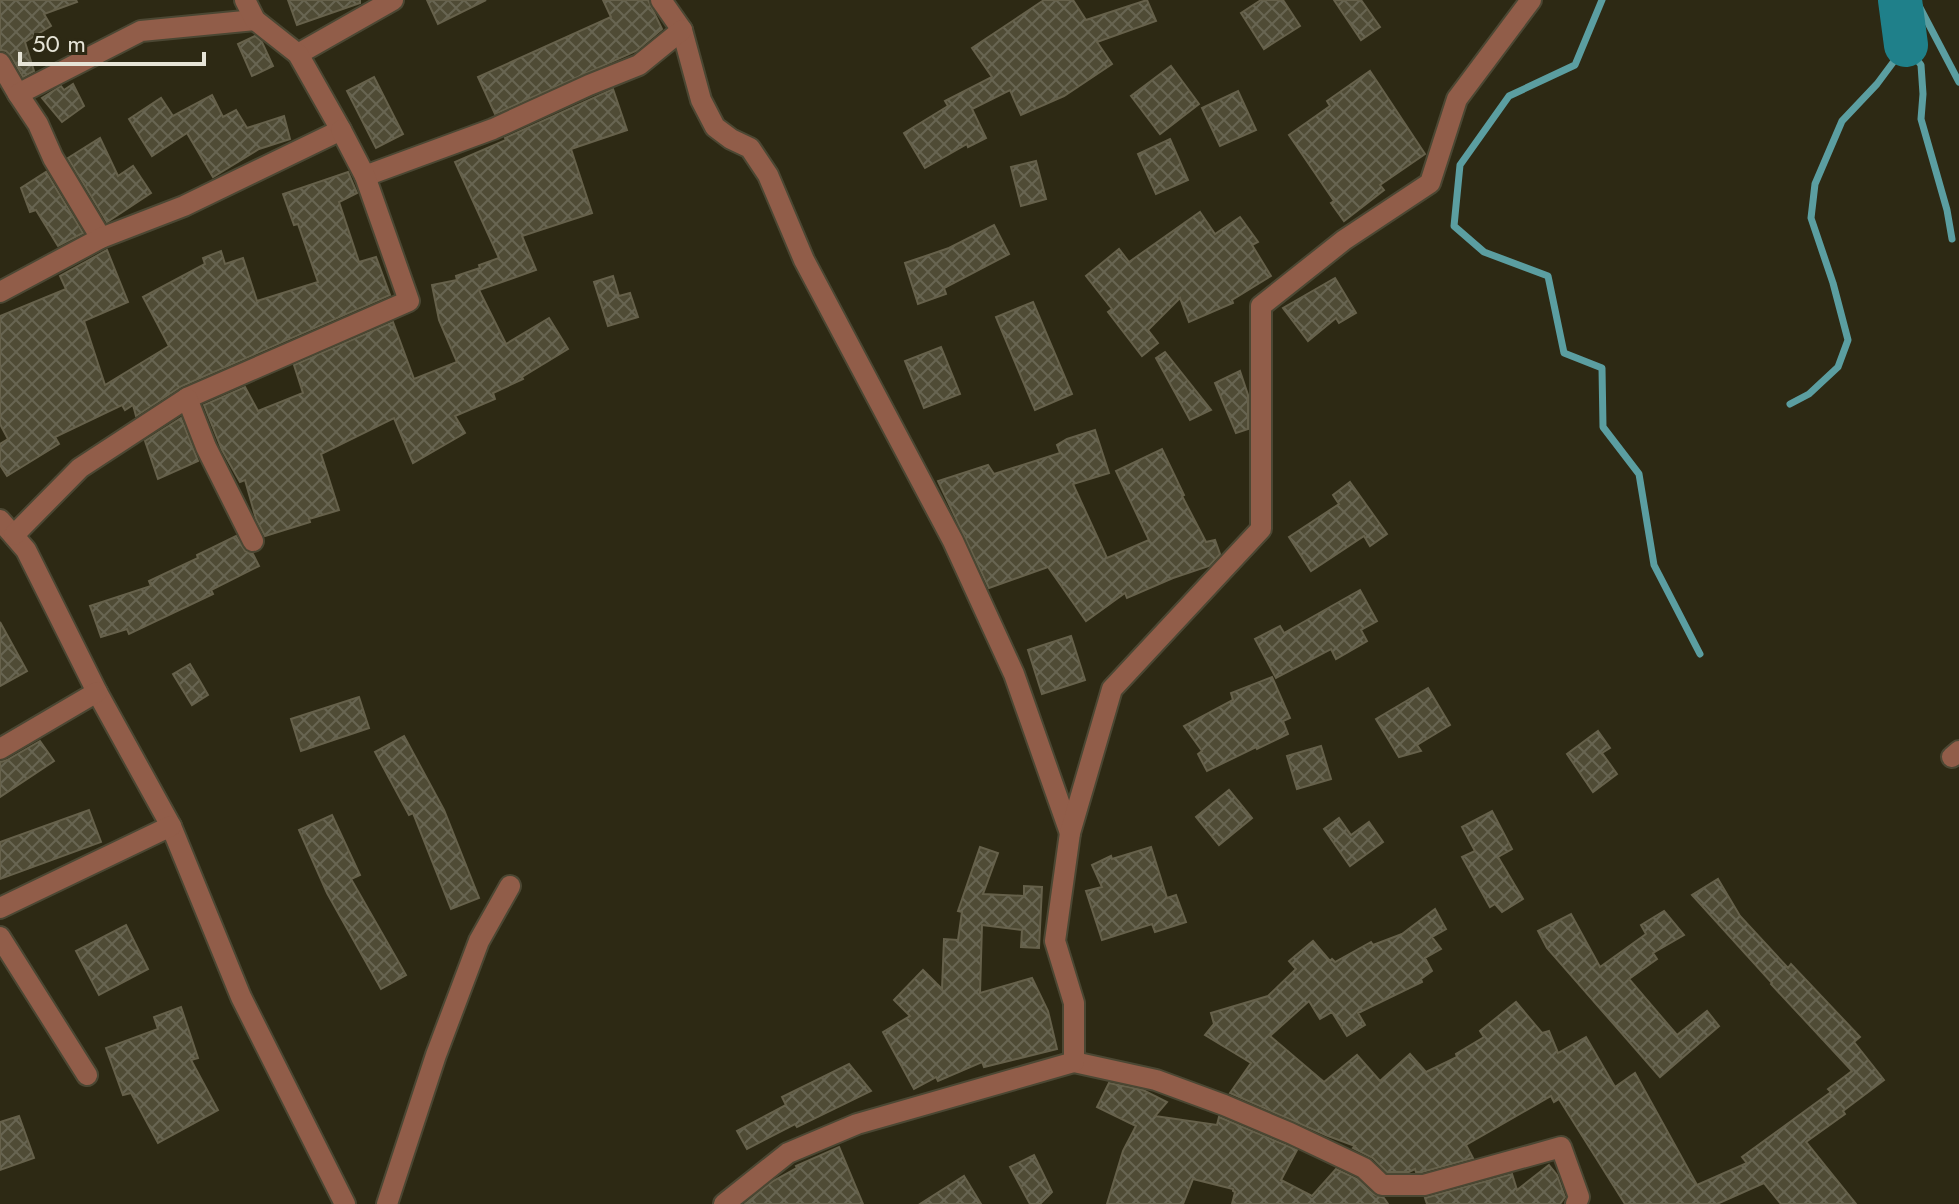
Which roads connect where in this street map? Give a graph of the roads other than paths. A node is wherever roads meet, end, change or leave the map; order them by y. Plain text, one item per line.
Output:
1 (245, 0) edge
2 (393, 0) edge
3 (661, 0) edge
4 (1531, 0) edge
5 (255, 20) junction
6 (682, 30) junction
7 (298, 54) junction
8 (0, 63) edge
9 (18, 94) junction
10 (341, 130) junction
11 (365, 176) junction
12 (101, 238) junction
13 (0, 292) edge
14 (187, 398) junction
15 (7, 528) edge
16 (253, 541) dead end
17 (97, 692) junction
18 (0, 749) edge
19 (171, 826) junction
20 (1070, 833) junction
21 (510, 886) dead end
22 (0, 908) edge
23 (0, 937) edge
24 (1074, 1062) junction
25 (87, 1075) dead end
26 (345, 1204) edge
27 (387, 1204) edge
28 (724, 1204) edge
29 (1576, 1204) edge

1 - 5 street
2 - 7 street
3 - 6 street
4 - 20 street
5 - 7 street
5 - 9 street
6 - 11 street
6 - 20 street
7 - 10 street
8 - 9 street
9 - 12 street
10 - 11 street
10 - 12 street
11 - 14 street
12 - 13 street
14 - 15 street
14 - 16 street
15 - 17 street
17 - 18 street
17 - 19 street
19 - 22 street
19 - 26 street
20 - 24 street
21 - 27 street
23 - 25 street
24 - 28 street
24 - 29 street

